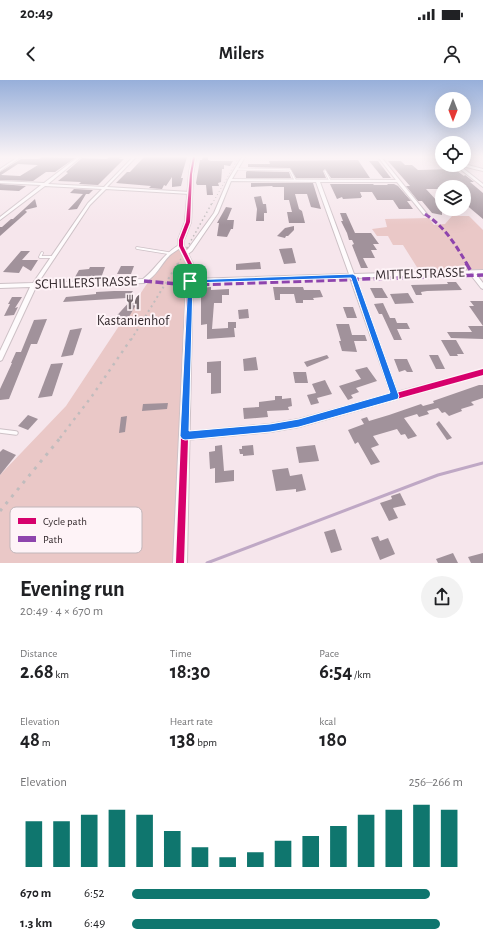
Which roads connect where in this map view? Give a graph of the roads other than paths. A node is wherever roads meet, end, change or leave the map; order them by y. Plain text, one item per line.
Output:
1 (51, 180) edge
2 (113, 180) edge
3 (190, 180) edge
4 (230, 180) joint
5 (295, 180) joint
6 (475, 180) edge
7 (318, 181) junction
8 (330, 181) joint
9 (399, 181) joint
10 (0, 182) edge
11 (45, 184) junction
12 (483, 186) edge
13 (105, 188) junction
14 (190, 193) junction
15 (425, 214) dead end
16 (0, 219) edge
17 (181, 246) junction
18 (137, 248) dead end
19 (42, 253) dead end
20 (168, 253) junction
21 (186, 253) junction
22 (54, 257) junction
23 (472, 272) junction
24 (483, 272) edge
25 (353, 276) junction
26 (190, 281) junction
27 (34, 285) junction
28 (0, 286) edge
29 (483, 287) edge
30 (0, 358) edge
31 (483, 372) edge
32 (395, 396) junction
33 (0, 431) edge
34 (16, 433) dead end
35 (185, 436) junction
36 (180, 563) edge

1 - 11 street
2 - 13 street
3 - 14 main road
4 - 5 street
4 - 21 street
5 - 7 street
6 - 12 street
7 - 8 street
7 - 25 street
8 - 9 street
9 - 15 street
10 - 11 street
11 - 13 street
11 - 16 street
13 - 14 street
13 - 22 street
14 - 17 main road
17 - 20 street, SCHILLERSTRASSE
17 - 21 main road
18 - 20 lane
19 - 22 lane
20 - 27 street, SCHILLERSTRASSE
21 - 26 main road
22 - 27 street
23 - 24 street, MITTELSTRASSE
23 - 25 street, MITTELSTRASSE
23 - 29 street
25 - 26 street, MITTELSTRASSE
25 - 32 street
26 - 35 main road
27 - 28 street, SCHILLERSTRASSE
27 - 30 street
31 - 32 street
32 - 35 street
33 - 34 lane
35 - 36 main road

